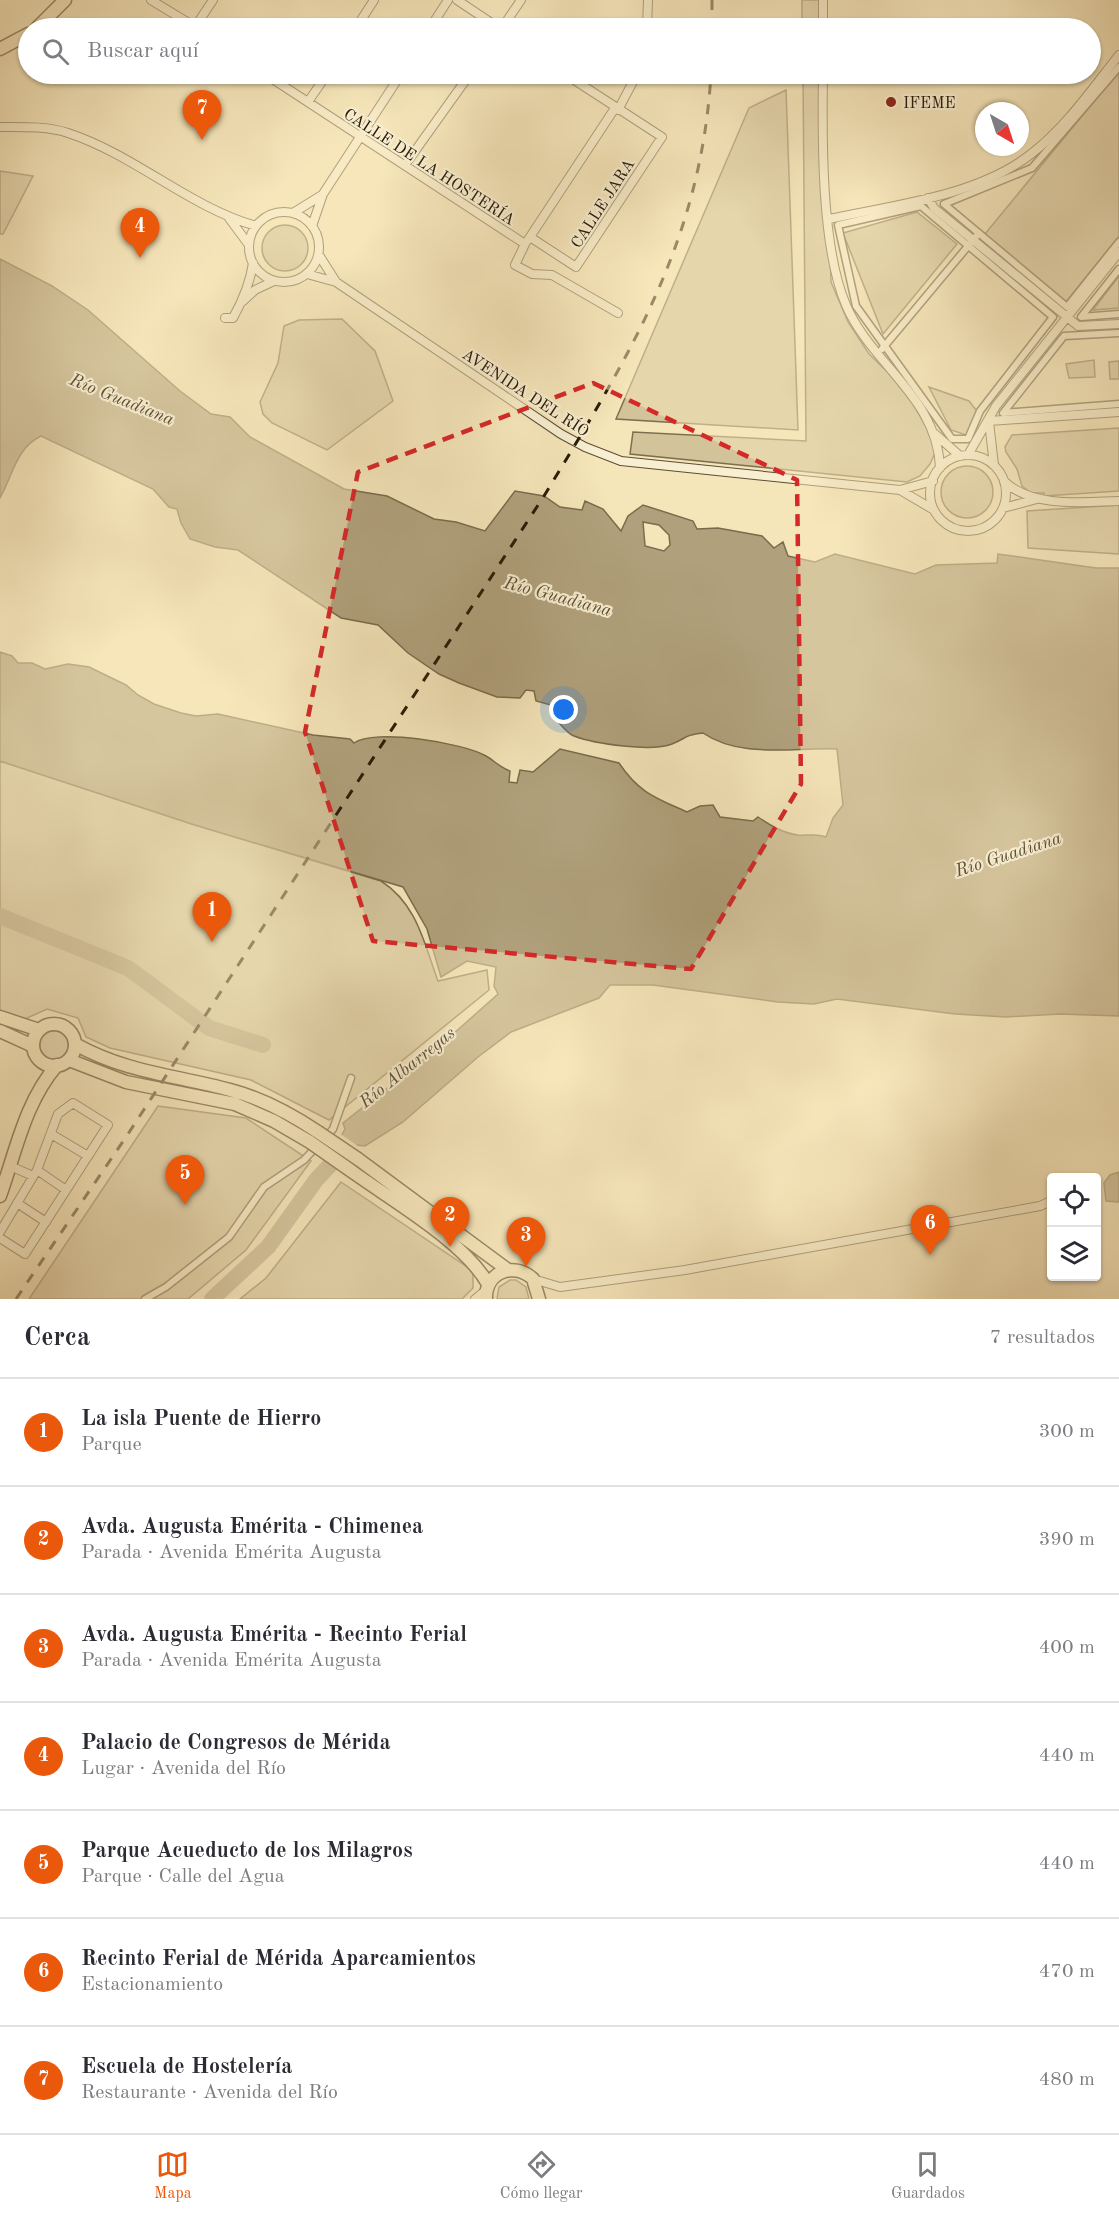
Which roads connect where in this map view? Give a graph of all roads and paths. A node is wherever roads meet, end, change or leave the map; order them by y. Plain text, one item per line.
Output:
1 (65, 0) edge
2 (151, 0) edge
3 (213, 0) edge
4 (374, 0) edge
5 (448, 0) edge
6 (457, 0) edge
7 (521, 0) edge
8 (648, 0) edge
9 (823, 0) edge
10 (47, 18) edge
11 (180, 18) edge
12 (202, 18) edge
13 (362, 18) edge
14 (436, 18) edge
15 (485, 18) edge
16 (508, 18) edge
17 (647, 18) edge
18 (823, 18) edge
19 (18, 39) edge
20 (0, 49) edge
21 (1119, 55) edge
22 (1119, 67) edge
23 (1101, 77) edge
24 (280, 84) edge
25 (320, 84) edge
26 (394, 84) edge
27 (463, 84) edge
28 (580, 84) edge
29 (631, 84) edge
30 (823, 84) edge
31 (1096, 84) edge
32 (308, 102) junction
33 (616, 109) junction
34 (0, 127) edge
35 (360, 137) junction
36 (405, 165) junction
37 (323, 194) junction
38 (928, 198) junction
39 (293, 213) junction
40 (229, 218) junction
41 (829, 219) junction
42 (256, 226) junction
43 (312, 226) junction
44 (978, 233) junction
45 (528, 240) junction
46 (1119, 242) edge
47 (970, 243) junction
48 (249, 245) junction
49 (1119, 252) edge
50 (319, 255) junction
51 (253, 263) junction
52 (1119, 269) edge
53 (307, 274) junction
54 (274, 281) junction
55 (336, 282) junction
56 (242, 302) junction
57 (618, 313) dead end
58 (1119, 315) edge
59 (1068, 317) junction
60 (225, 318) dead end
61 (1119, 324) edge
62 (1119, 333) edge
63 (884, 347) junction
64 (878, 354) junction
65 (1119, 404) edge
66 (1119, 412) edge
67 (989, 421) junction
68 (943, 426) junction
69 (934, 433) junction
70 (964, 456) junction
71 (994, 465) junction
72 (940, 468) junction
73 (933, 481) junction
74 (1005, 482) junction
75 (900, 489) junction
76 (1037, 498) junction
77 (1119, 501) edge
78 (1004, 508) junction
79 (934, 510) junction
80 (0, 1017) edge
81 (39, 1030) junction
82 (0, 1031) edge
83 (75, 1044) junction
84 (33, 1046) junction
85 (40, 1060) junction
86 (69, 1060) junction
87 (57, 1065) junction
88 (351, 1078) dead end
89 (40, 1084) junction
90 (51, 1134) junction
91 (88, 1156) junction
92 (10, 1167) junction
93 (35, 1173) junction
94 (66, 1190) junction
95 (0, 1196) edge
96 (1047, 1202) edge
97 (17, 1203) junction
98 (46, 1222) junction
99 (0, 1232) edge
100 (0, 1238) edge
101 (508, 1270) junction
102 (533, 1280) junction
103 (487, 1291) edge
104 (145, 1299) edge
105 (475, 1299) edge
106 (539, 1299) edge

1 - 10 main road
2 - 11 street
3 - 12 street
4 - 13 street
5 - 14 street
6 - 15 street
7 - 16 street
8 - 17 street
9 - 18 street
19 - 20 main road
21 - 23 street
22 - 44 street
24 - 32 street, CALLE DE LA HOSTERÍA
25 - 32 street
26 - 35 street
27 - 36 street
28 - 33 street
29 - 33 street
30 - 41 street
31 - 38 street
32 - 35 street, CALLE DE LA HOSTERÍA
33 - 45 street
33 - 45 street, CALLE JARA
34 - 40 street
35 - 36 street, CALLE DE LA HOSTERÍA
35 - 37 street
36 - 45 street, CALLE DE LA HOSTERÍA
37 - 39 street
37 - 43 street
38 - 41 street
38 - 47 street
39 - 42 street
39 - 43 street
40 - 42 street
40 - 48 street
41 - 64 street
42 - 48 street
43 - 50 street
44 - 46 street
44 - 47 street
45 - 57 street, CALLE DE LA HOSTERÍA
47 - 59 street
47 - 63 street
47 - 63 street
47 - 68 street
48 - 51 street
49 - 59 street
50 - 53 street
50 - 55 street, AVENIDA DEL RÍO
51 - 54 street
51 - 56 street
52 - 58 street
53 - 54 street
53 - 55 street, AVENIDA DEL RÍO
54 - 56 street
55 - 75 street, AVENIDA DEL RÍO
56 - 60 street
59 - 61 street
59 - 67 street
62 - 65 street
63 - 64 street
63 - 68 street
64 - 69 street
66 - 67 street
67 - 70 street
67 - 71 street
68 - 69 street
69 - 70 street
69 - 72 street
70 - 71 street
70 - 72 street
71 - 74 street
72 - 73 street
73 - 75 street, AVENIDA DEL RÍO
73 - 79 street
74 - 76 street
74 - 78 street
75 - 79 street, AVENIDA DEL RÍO
76 - 77 street
76 - 78 street
78 - 79 street
80 - 81 main road
81 - 83 main road
81 - 84 main road
82 - 84 main road
83 - 86 main road
83 - 101 main road, bridge
84 - 85 main road
85 - 87 main road
85 - 89 main road
86 - 87 main road
86 - 103 main road, bridge
87 - 89 main road
88 - 104 street
89 - 92 main road
90 - 91 street
90 - 91 street
90 - 93 street
91 - 94 street
92 - 93 street
92 - 95 main road
93 - 94 street
93 - 97 street
94 - 98 street
96 - 102 street
97 - 98 street
97 - 99 street
98 - 100 street
101 - 102 main road
101 - 103 main road
102 - 106 main road
103 - 105 street

